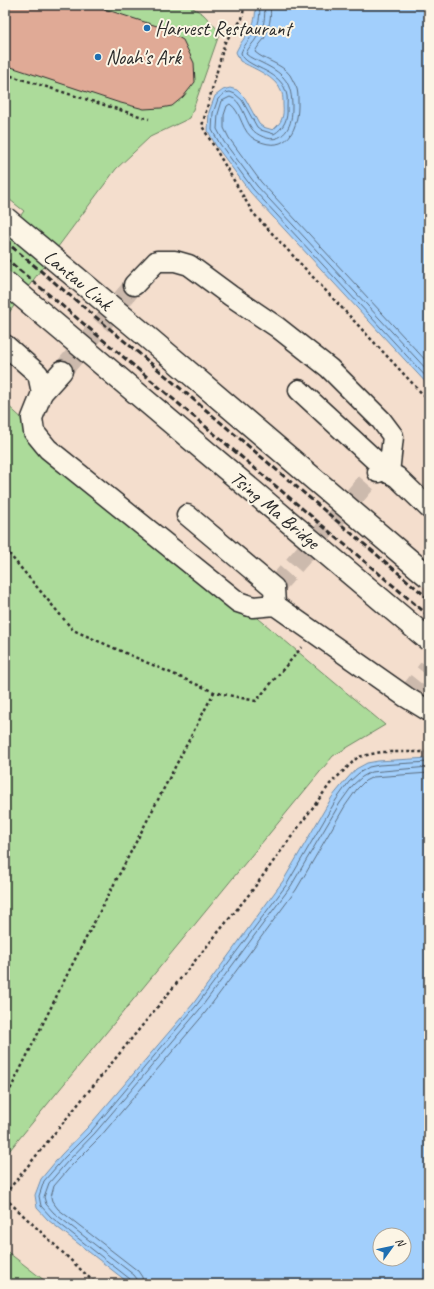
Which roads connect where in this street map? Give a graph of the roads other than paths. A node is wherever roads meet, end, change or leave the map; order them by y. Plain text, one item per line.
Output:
1 (5, 218) edge
2 (5, 282) edge
3 (134, 285) tunnel mouth
4 (5, 345) edge
5 (62, 371) tunnel mouth
6 (299, 390) dead end
7 (42, 393) junction
8 (382, 473) junction
9 (429, 508) edge
10 (187, 515) dead end
11 (429, 578) edge
12 (275, 605) junction
13 (429, 640) edge
14 (429, 711) edge

1 - 11 highway, Lantau Link, bridge
2 - 13 highway, Tsing Ma Bridge, bridge
3 - 8 lane
4 - 7 lane
5 - 7 lane
6 - 8 lane
7 - 12 lane
8 - 9 lane
10 - 12 lane
12 - 14 lane

